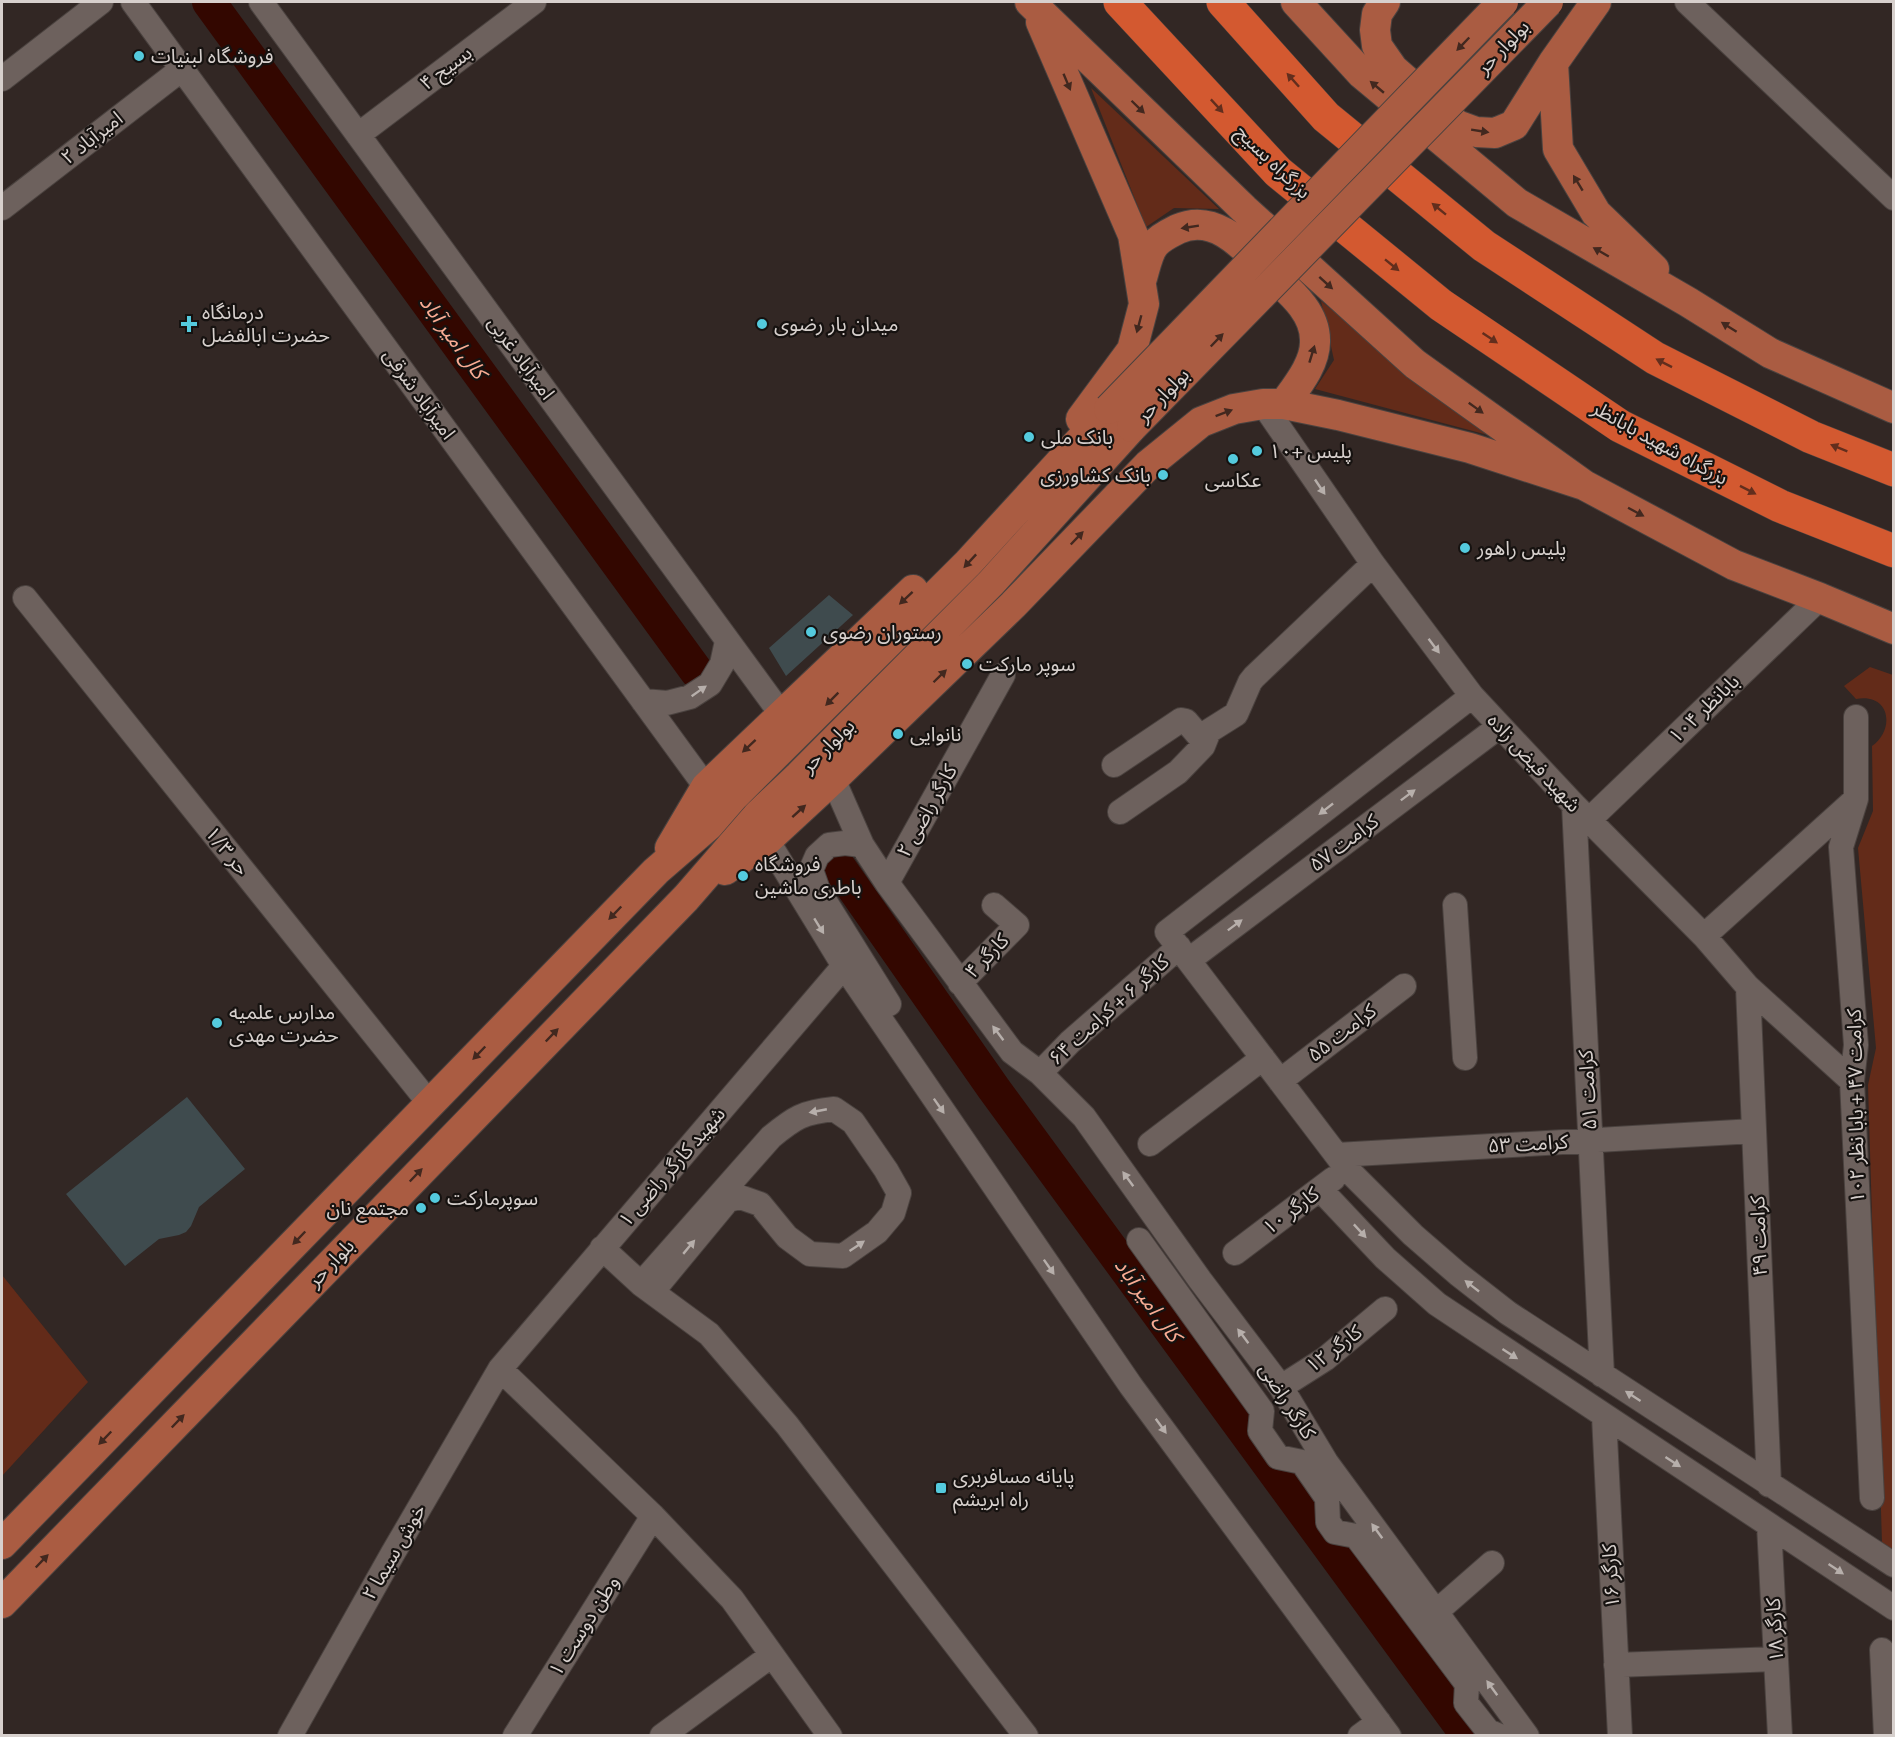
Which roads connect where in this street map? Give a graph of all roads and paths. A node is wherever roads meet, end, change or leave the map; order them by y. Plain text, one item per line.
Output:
1 (100, 2) edge
2 (133, 2) edge
3 (261, 2) edge
4 (534, 2) edge
5 (1120, 2) edge
6 (1222, 2) edge
7 (1296, 2) edge
8 (1385, 2) edge
9 (1503, 2) edge
10 (1548, 2) edge
11 (1596, 2) edge
12 (1687, 2) edge
13 (1032, 5) edge
14 (1553, 63) junction
15 (182, 69) junction
16 (2, 79) edge
17 (358, 135) junction
18 (1893, 198) edge
19 (2, 208) edge
20 (1142, 278) junction
21 (1688, 302) junction
22 (1441, 305) joint
23 (1770, 353) junction
24 (1893, 390) edge
25 (1274, 404) junction
26 (1893, 408) edge
27 (1893, 470) edge
28 (1584, 485) junction
29 (1893, 551) edge
30 (1373, 564) junction
31 (25, 598) dead end
32 (1820, 598) junction
33 (1893, 618) edge
34 (1893, 629) edge
35 (728, 641) junction
36 (1003, 675) dead end
37 (1472, 696) junction
38 (643, 701) junction
39 (782, 715) junction
40 (1856, 717) dead end
41 (1500, 726) junction
42 (1204, 742) junction
43 (1114, 765) dead end
44 (833, 780) junction
45 (706, 786) junction
46 (1856, 798) junction
47 (1120, 812) dead end
48 (1581, 812) junction
49 (767, 840) junction
50 (862, 844) junction
51 (656, 872) junction
52 (887, 883) junction
53 (686, 898) junction
54 (994, 905) dead end
55 (1455, 905) dead end
56 (1704, 936) junction
57 (1178, 946) junction
58 (844, 966) junction
59 (960, 983) junction
60 (1404, 986) dead end
61 (1748, 987) junction
62 (1263, 1058) junction
63 (1465, 1058) dead end
64 (1040, 1073) junction
65 (922, 1081) junction
66 (1281, 1081) junction
67 (1852, 1081) junction
68 (430, 1104) junction
69 (1754, 1131) junction
70 (1590, 1141) junction
71 (1150, 1144) dead end
72 (1342, 1162) junction
73 (1320, 1189) junction
74 (1139, 1240) dead end
75 (602, 1248) junction
76 (1235, 1253) dead end
77 (646, 1288) junction
78 (1384, 1309) dead end
79 (500, 1369) junction
80 (1602, 1375) junction
81 (1281, 1387) junction
82 (1604, 1416) junction
83 (1769, 1485) junction
84 (1872, 1498) dead end
85 (653, 1516) junction
86 (1769, 1525) junction
87 (2, 1544) edge
88 (1492, 1563) dead end
89 (1893, 1565) edge
90 (2, 1602) edge
91 (1893, 1608) edge
92 (1436, 1612) junction
93 (1882, 1650) dead end
94 (772, 1655) junction
95 (1776, 1659) junction
96 (1616, 1665) junction
97 (1376, 1731) edge
98 (290, 1736) edge
99 (515, 1736) edge
100 (662, 1736) edge
101 (830, 1736) edge
102 (1026, 1736) edge
103 (1500, 1736) edge
104 (1527, 1736) edge
105 (1620, 1736) edge
106 (1780, 1736) edge
107 (1886, 1736) edge

1 - 16 street
2 - 15 street, امیرآباد شرقی
3 - 17 street, امیرآباد غربی
4 - 17 street, بسیج ۴
5 -> 22 highway, بزرگراه بسیج
27 -> 6 highway
21 -> 7 main road
8 -> 14 main road
9 -> 51 main road, بولوار حر, bridge
53 -> 10 main road, بولوار حر, bridge
11 - 14 main road
12 - 18 street
13 -> 20 main road
13 -> 28 main road
21 -> 14 main road
15 - 19 street, امیرآباد ۲
15 - 38 street, امیرآباد شرقی
17 - 35 street, امیرآباد غربی
25 -> 20 main road
20 -> 39 main road
23 -> 21 main road
22 -> 29 highway, بزرگراه شهید بابانظر
23 - 24 main road
23 - 26 main road
25 - 28 main road
25 -> 30 street, شهید فیض زاده
44 -> 25 main road
28 -> 32 main road
30 -> 37 street, شهید فیض زاده
30 - 42 street
31 - 68 street, حر ۱/۳
32 - 33 main road
32 - 34 main road
32 - 48 street, بابانظر ۱۰۴
38 -> 35 street
35 - 39 street, امیرآباد غربی
36 - 52 street, کارگر راضی ۲
37 - 41 street, شهید فیض زاده
37 -> 57 street
38 - 45 street, امیرآباد شرقی
39 -> 45 main road
40 - 46 street, کرامت ۴۷ + بابا نظر ۱۰۲
41 - 48 street, شهید فیض زاده
57 -> 41 street, کرامت ۵۷
42 - 43 street
42 - 47 street
49 -> 44 main road
44 - 50 street, کارگر راضی
45 - 51 main road
46 - 56 street
46 - 67 street, کرامت ۴۷ + بابا نظر ۱۰۲
48 - 56 street, شهید فیض زاده
48 - 70 street, کرامت ۵۱
49 - 53 main road
49 -> 58 street
50 - 52 street, کارگر راضی
50 - 65 street
51 -> 68 main road, بلوار حر
52 - 59 street, کارگر راضی
90 -> 53 main road, بلوار حر
54 - 59 street, کارگر ۴
55 - 63 street
56 - 61 street, شهید فیض زاده
57 - 62 street
57 - 64 street, کارگر ۶ + کرامت ۶۴
58 - 65 street
58 - 75 street, شهید کارگر راضی ۱
64 -> 59 street, کارگر راضی
60 - 66 street, کرامت ۵۵
61 - 67 street, شهید فیض زاده
61 - 69 street, کرامت ۴۹
62 - 66 street
62 - 71 street
81 -> 64 street, کارگر راضی
65 -> 97 street
66 - 72 street
67 - 84 street, کرامت ۴۷ + بابا نظر ۱۰۲
68 -> 87 main road, بلوار حر
69 - 70 street, کرامت ۵۳
69 - 83 street, کرامت ۴۹
70 - 72 street, کرامت ۵۳
70 - 80 street, کرامت ۵۱
72 - 73 street, کارگر ۱۰
80 -> 72 street
73 - 76 street, کارگر ۱۰
73 -> 82 street
74 - 103 street
75 - 77 street
75 - 79 street, شهید کارگر راضی ۱
77 -> 77 street
77 - 102 street
78 - 81 street, کارگر ۱۲
79 - 85 street
79 - 98 street, خوش سیما ۲
83 -> 80 street
92 -> 81 street, کارگر راضی
82 -> 86 street
82 - 96 street, کارگر ۱۶
83 - 89 street
85 - 94 street
85 - 99 street, وطن دوست ۱
86 -> 91 street
86 - 95 street, کارگر ۱۸
88 - 92 street
104 -> 92 street, کارگر راضی
93 - 107 street
94 - 100 street
94 - 101 street
95 - 96 street
95 - 106 street, کارگر ۱۸
96 - 105 street, کارگر ۱۶

